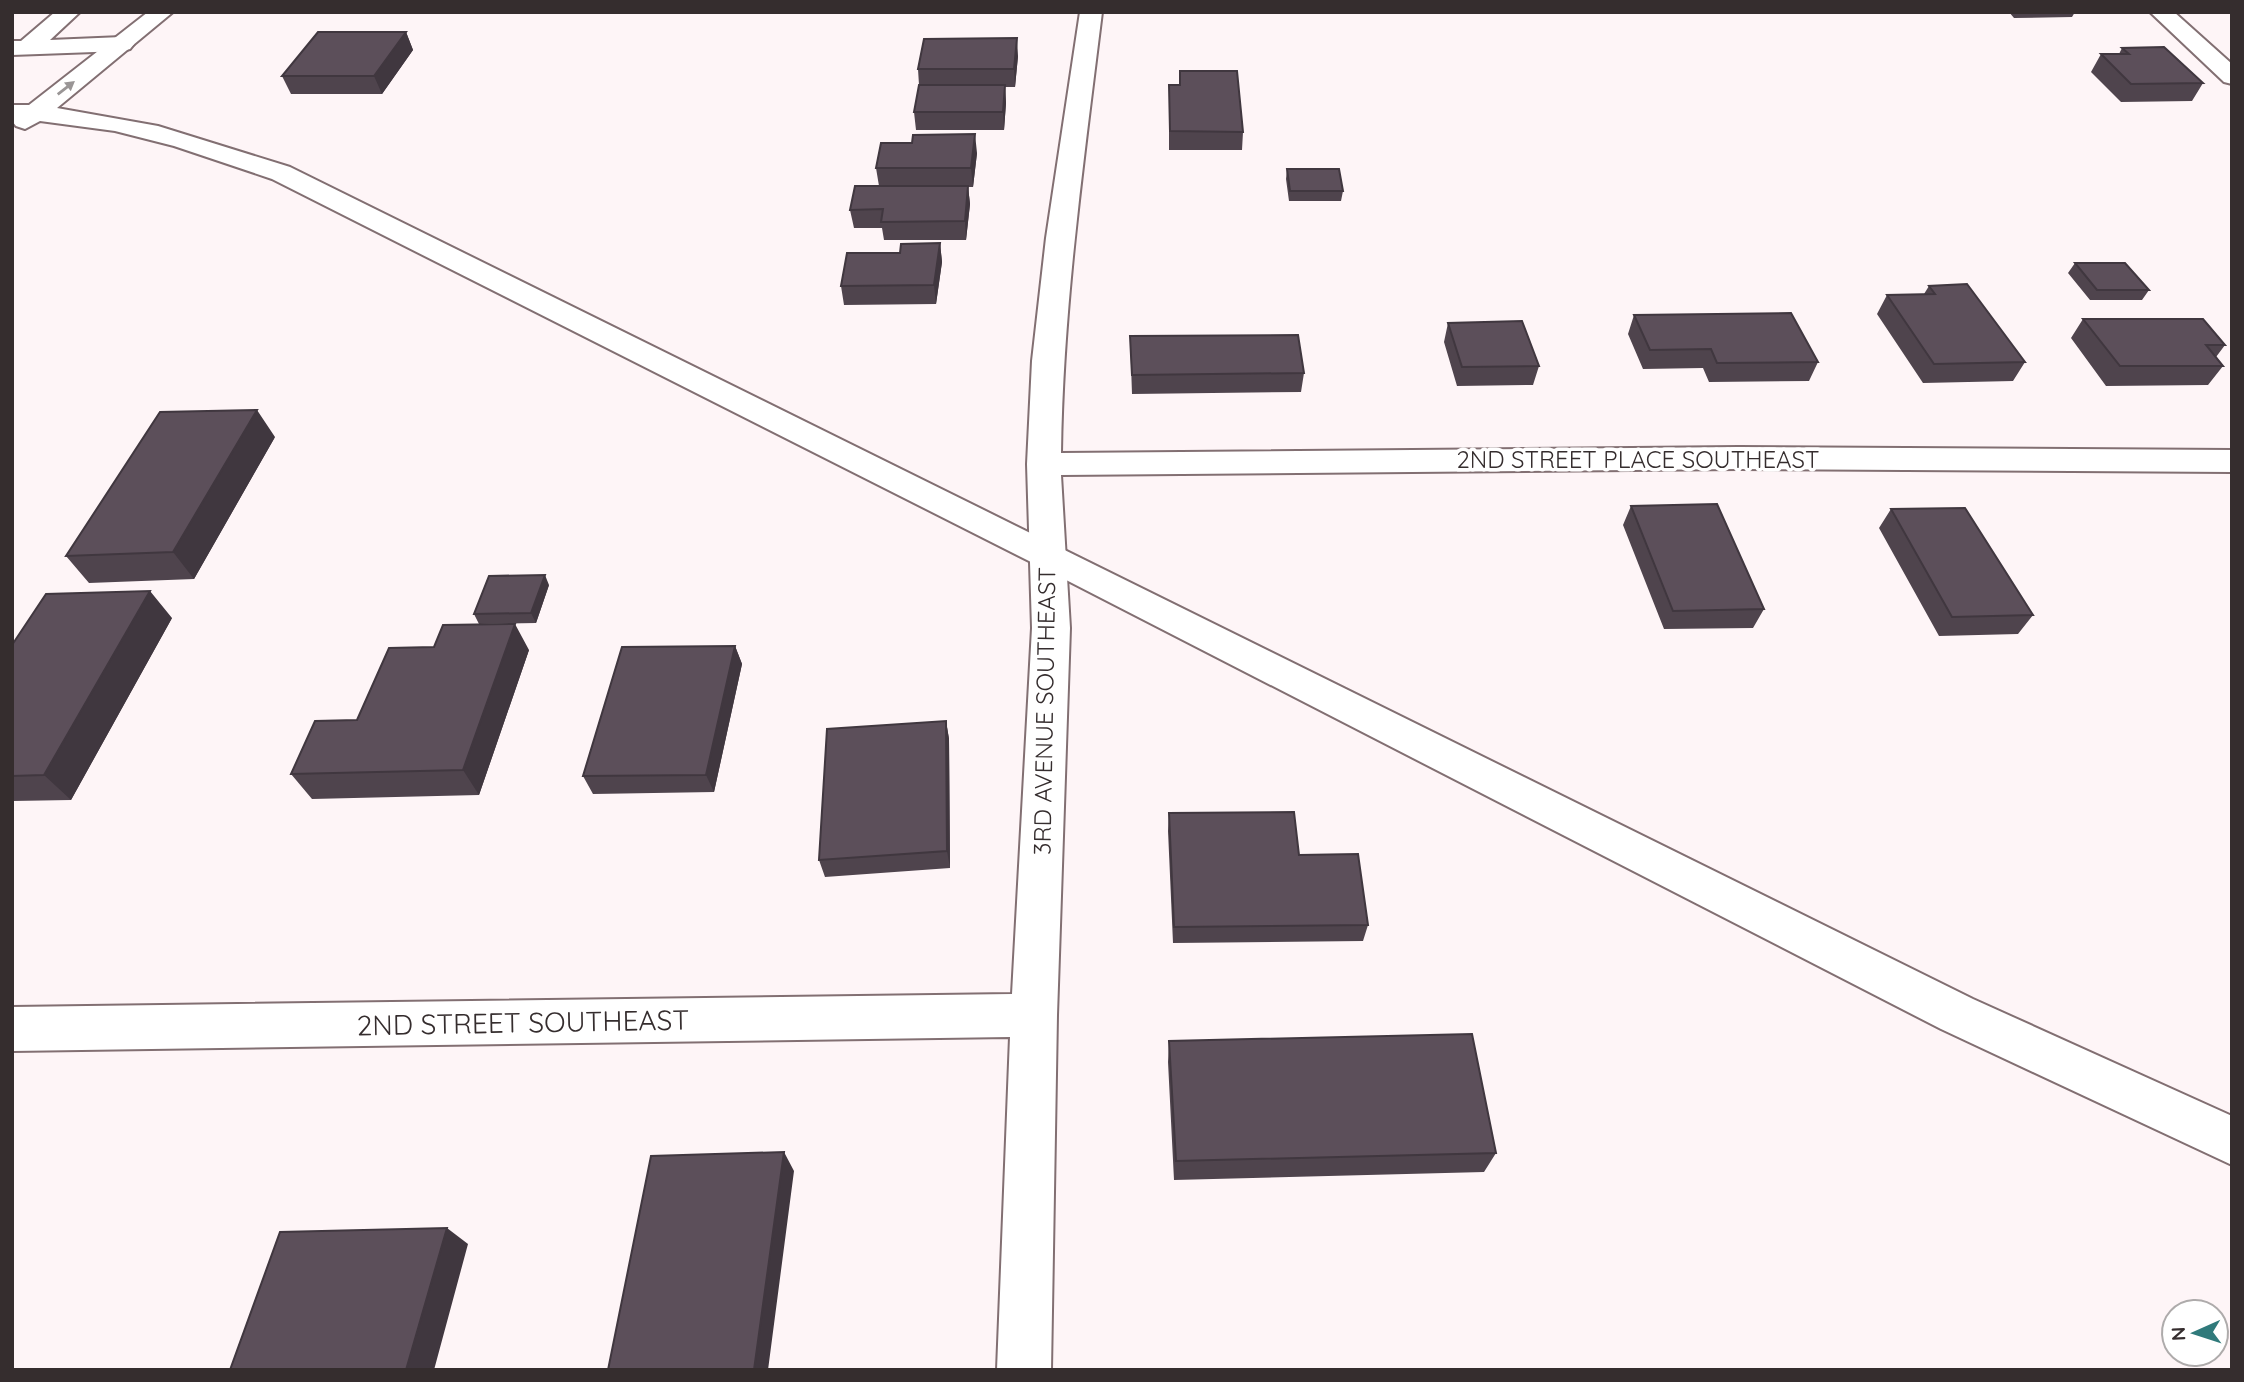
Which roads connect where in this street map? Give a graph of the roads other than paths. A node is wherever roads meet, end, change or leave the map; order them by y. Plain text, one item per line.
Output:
1 (69, 12) edge
2 (162, 12) edge
3 (1091, 12) edge
4 (2161, 12) edge
5 (122, 44) junction
6 (19, 48) edge
7 (2232, 77) edge
8 (20, 118) edge
9 (2232, 461) edge
10 (1044, 464) junction
11 (1047, 555) junction
12 (1034, 1015) junction
13 (12, 1029) edge
14 (2232, 1141) edge
15 (1024, 1370) edge

1 - 6 street
2 - 5 street
3 - 10 street, 3RD AVENUE SOUTHEAST
4 - 7 street
5 - 6 street
8 -> 5 street
8 - 11 street
9 - 10 street, 2ND STREET PLACE SOUTHEAST
10 - 11 street, 3RD AVENUE SOUTHEAST
11 - 12 street, 3RD AVENUE SOUTHEAST
11 - 14 street
12 - 13 street, 2ND STREET SOUTHEAST
12 - 15 street, 3RD AVENUE SOUTHEAST

